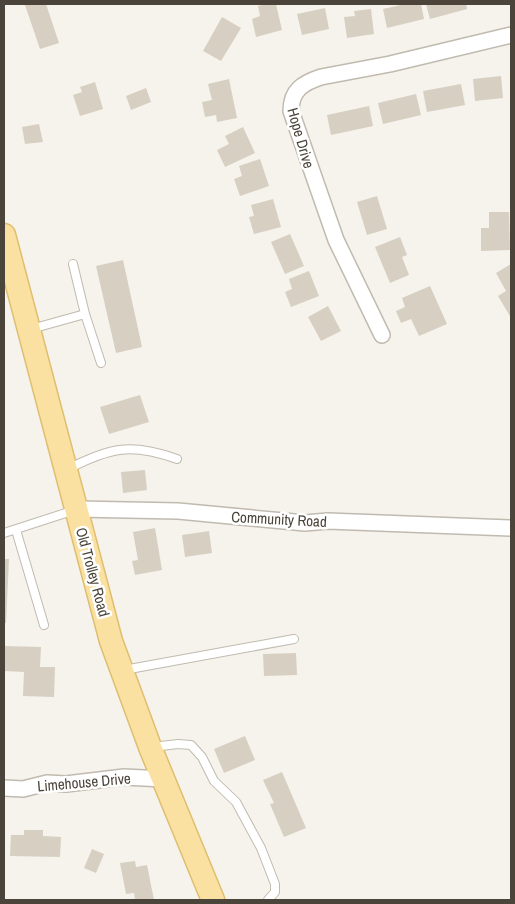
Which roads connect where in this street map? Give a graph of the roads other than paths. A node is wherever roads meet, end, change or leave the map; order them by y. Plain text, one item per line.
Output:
1 (511, 35) edge
2 (4, 235) edge
3 (73, 264) dead end
4 (85, 314) junction
5 (29, 329) junction
6 (382, 335) dead end
7 (101, 364) dead end
8 (177, 459) dead end
9 (66, 470) junction
10 (77, 509) junction
11 (511, 528) edge
12 (16, 530) junction
13 (4, 533) edge
14 (44, 625) dead end
15 (294, 639) dead end
16 (122, 670) junction
17 (150, 747) junction
18 (164, 779) junction
19 (4, 788) edge
20 (213, 900) edge
21 (268, 900) edge

1 - 6 street, Hope Drive
2 - 5 main road, Old Trolley Road
3 - 4 lane
4 - 5 lane
4 - 7 lane
5 - 9 main road, Old Trolley Road
8 - 9 lane
9 - 10 main road, Old Trolley Road
10 - 11 street, Community Road
10 - 12 lane
10 - 16 main road, Old Trolley Road
12 - 13 lane
12 - 14 lane
15 - 16 lane
16 - 17 main road, Old Trolley Road
17 - 18 main road, Old Trolley Road
17 - 21 lane
18 - 19 street, Limehouse Drive
18 - 20 main road, Old Trolley Road

